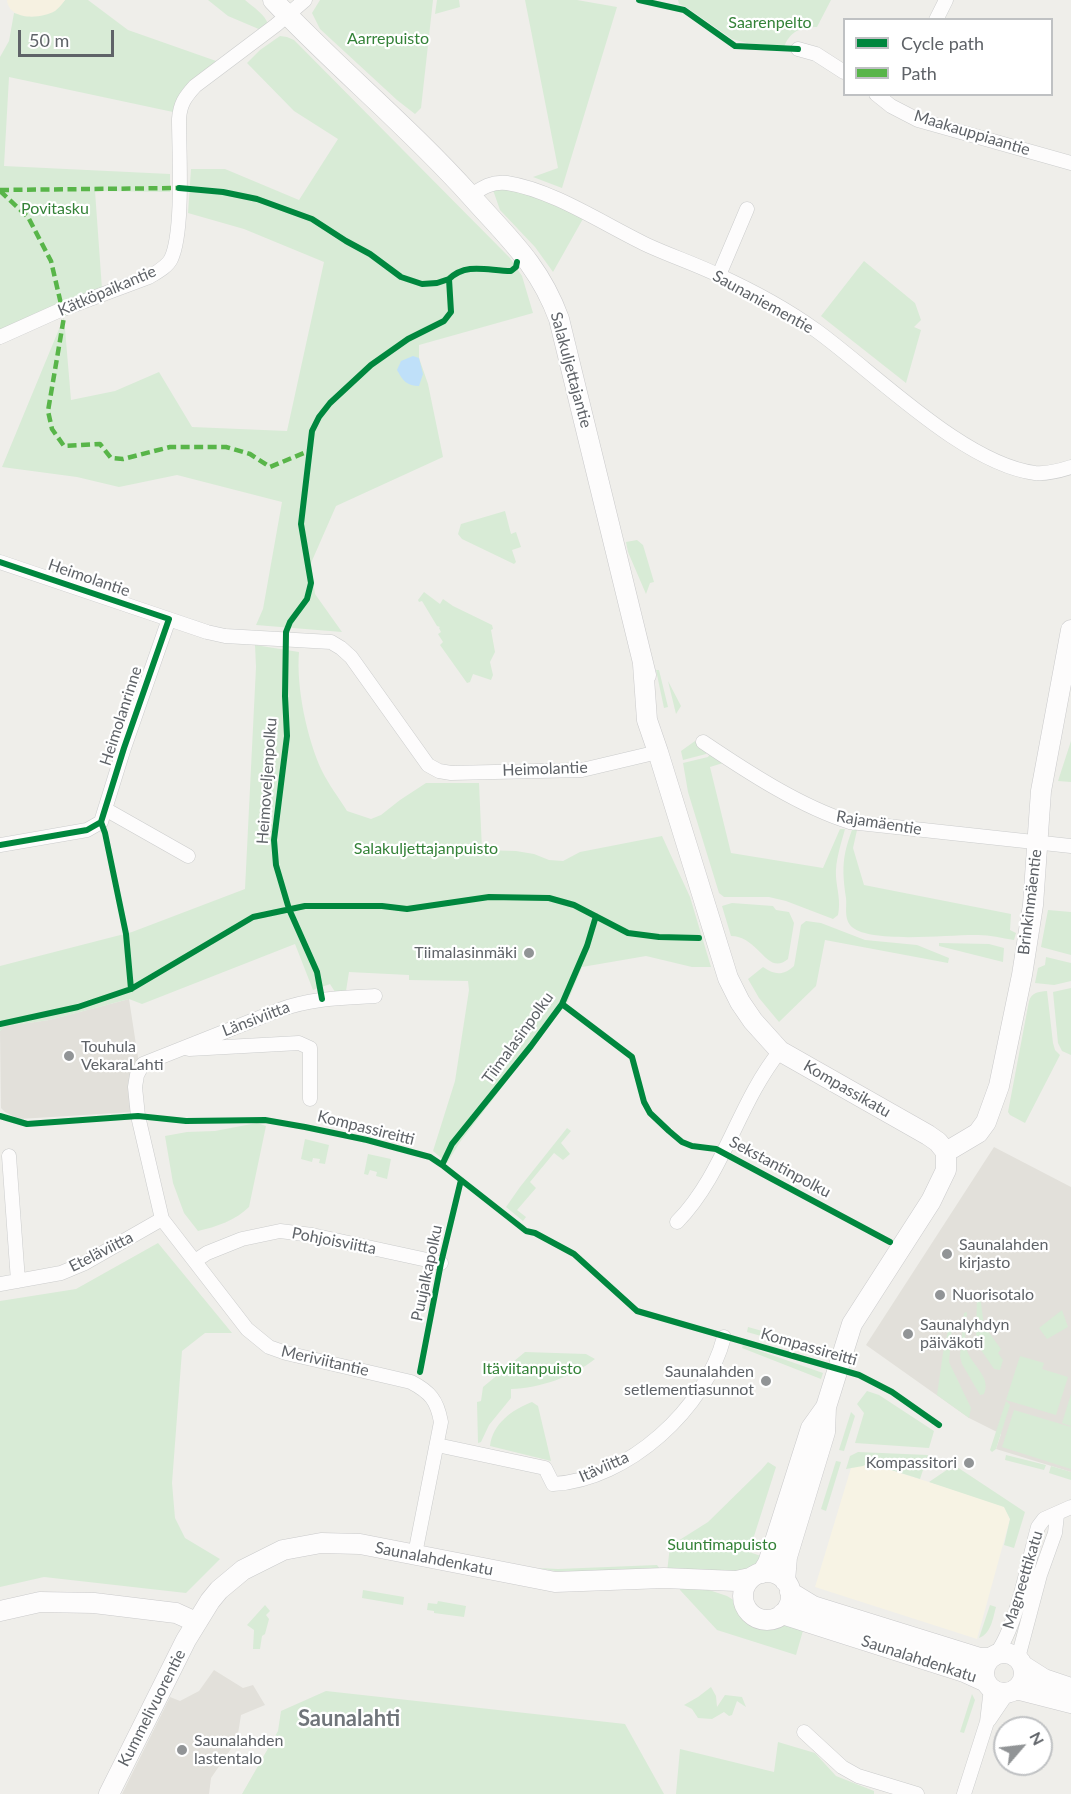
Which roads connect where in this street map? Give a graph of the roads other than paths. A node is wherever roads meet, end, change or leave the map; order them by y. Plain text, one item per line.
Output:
1 (273, 0) edge
2 (305, 0) edge
3 (946, 0) edge
4 (287, 15) junction
5 (937, 18) edge
6 (798, 49) dead end
7 (843, 71) edge
8 (894, 100) edge
9 (1070, 159) edge
10 (470, 196) junction
11 (747, 209) dead end
12 (719, 275) junction
13 (0, 337) edge
14 (1071, 467) edge
15 (0, 562) edge
16 (169, 619) junction
17 (1071, 630) edge
18 (703, 742) dead end
19 (658, 752) junction
20 (103, 816) junction
21 (1038, 842) junction
22 (0, 845) edge
23 (1071, 846) edge
24 (188, 856) dead end
25 (375, 996) dead end
26 (177, 1050) junction
27 (780, 1051) junction
28 (143, 1064) joint
29 (310, 1099) dead end
30 (946, 1152) junction
31 (9, 1156) dead end
32 (162, 1219) junction
33 (677, 1222) dead end
34 (195, 1261) junction
35 (441, 1263) dead end
36 (18, 1281) junction
37 (0, 1284) edge
38 (724, 1337) dead end
39 (826, 1407) junction
40 (437, 1445) junction
41 (1071, 1508) edge
42 (1058, 1515) junction
43 (415, 1554) junction
44 (756, 1576) junction
45 (700, 1580) junction
46 (788, 1587) junction
47 (744, 1602) junction
48 (0, 1611) edge
49 (782, 1614) junction
50 (196, 1622) junction
51 (993, 1656) junction
52 (1020, 1662) junction
53 (1000, 1688) junction
54 (1071, 1688) edge
55 (1071, 1703) edge
56 (804, 1732) dead end
57 (109, 1794) edge
58 (917, 1794) edge
59 (964, 1794) edge

1 - 4 street, Salakuljettajantie
2 - 4 street, Kätköpaikantie
3 - 5 street
4 - 10 street, Salakuljettajantie
4 - 13 street, Kätköpaikantie
6 - 7 street
8 - 9 street, Maakauppiaantie
10 - 12 street, Saunaniementie
10 - 19 street, Salakuljettajantie
11 - 12 street
12 - 14 street, Saunaniementie
15 - 16 street, Heimolantie
16 - 19 street, Heimolantie
16 - 20 street, Heimolanrinne
17 - 21 street, Brinkinmäentie
18 - 21 street, Rajamäentie
19 - 27 street, Kompassikatu
20 - 22 street
20 - 24 street
21 - 23 street, Rajamäentie
21 - 30 street, Brinkinmäentie
25 - 26 street, Länsiviitta
26 - 28 street, Länsiviitta
26 - 29 street
27 - 30 street, Kompassikatu
27 - 33 street
28 - 32 street, Meriviitantie
30 - 39 street
31 - 36 street
32 - 34 street, Meriviitantie
32 - 36 street, Eteläviitta
34 - 35 street, Pohjoisviitta
34 - 40 street, Meriviitantie
36 - 37 street, Eteläviitta
38 - 40 street, Itäviitta
39 - 44 street
39 - 46 street
40 - 43 street, Meriviitantie
41 - 42 street, Magneettikatu
42 - 51 street, Magneettikatu
42 - 52 street, Magneettikatu
43 - 45 street, Saunalahdenkatu
43 - 50 street, Saunalahdenkatu
44 - 45 street, Saunalahdenkatu
44 - 46 street
44 - 47 street
45 - 47 street, Saunalahdenkatu
46 - 49 street
46 - 51 street, Saunalahdenkatu
47 - 49 street
48 - 50 street
49 - 53 street, Saunalahdenkatu
50 - 57 street, Kummelivuorentie
51 - 52 street
51 - 53 street
52 - 53 street
52 - 54 street
53 - 55 street, Saunalahdenkatu
53 - 59 street
56 - 58 street

